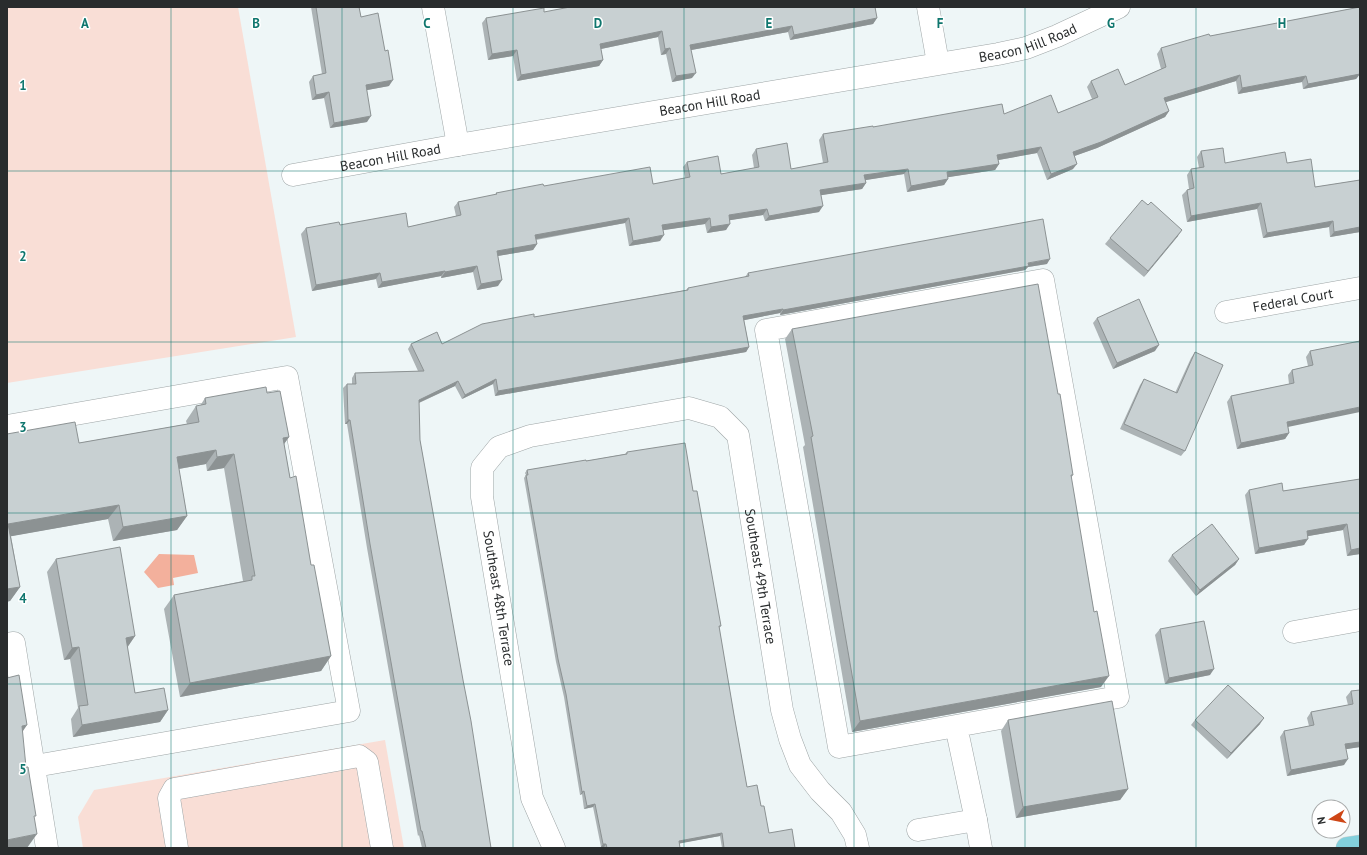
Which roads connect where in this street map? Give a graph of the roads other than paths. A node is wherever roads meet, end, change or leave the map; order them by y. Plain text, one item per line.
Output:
1 (433, 7) edge
2 (928, 7) edge
3 (1119, 7) edge
4 (938, 63) junction
5 (458, 145) junction
6 (293, 175) dead end
7 (1360, 288) edge
8 (1226, 312) dead end
9 (595, 424) joint
10 (7, 426) edge
11 (1360, 620) edge
12 (1294, 632) dead end
13 (7, 644) edge
14 (956, 726) junction
15 (35, 766) junction
16 (976, 820) junction
17 (918, 830) dead end
18 (1360, 846) edge
19 (47, 848) edge
20 (177, 848) edge
21 (382, 848) edge
22 (554, 848) edge
23 (858, 848) edge
24 (981, 848) edge
25 (1347, 848) edge

1 - 5 street
2 - 4 street
3 - 4 street, Beacon Hill Road
4 - 5 street, Beacon Hill Road
5 - 6 street, Beacon Hill Road
7 - 8 street, Federal Court
9 - 22 street, Southeast 48th Terrace
9 - 23 street, Southeast 49th Terrace
10 - 15 street
11 - 12 street
13 - 15 street
14 - 14 street
14 - 16 street
15 - 19 street
16 - 17 street
16 - 24 street
18 - 25 main road
20 - 21 street

